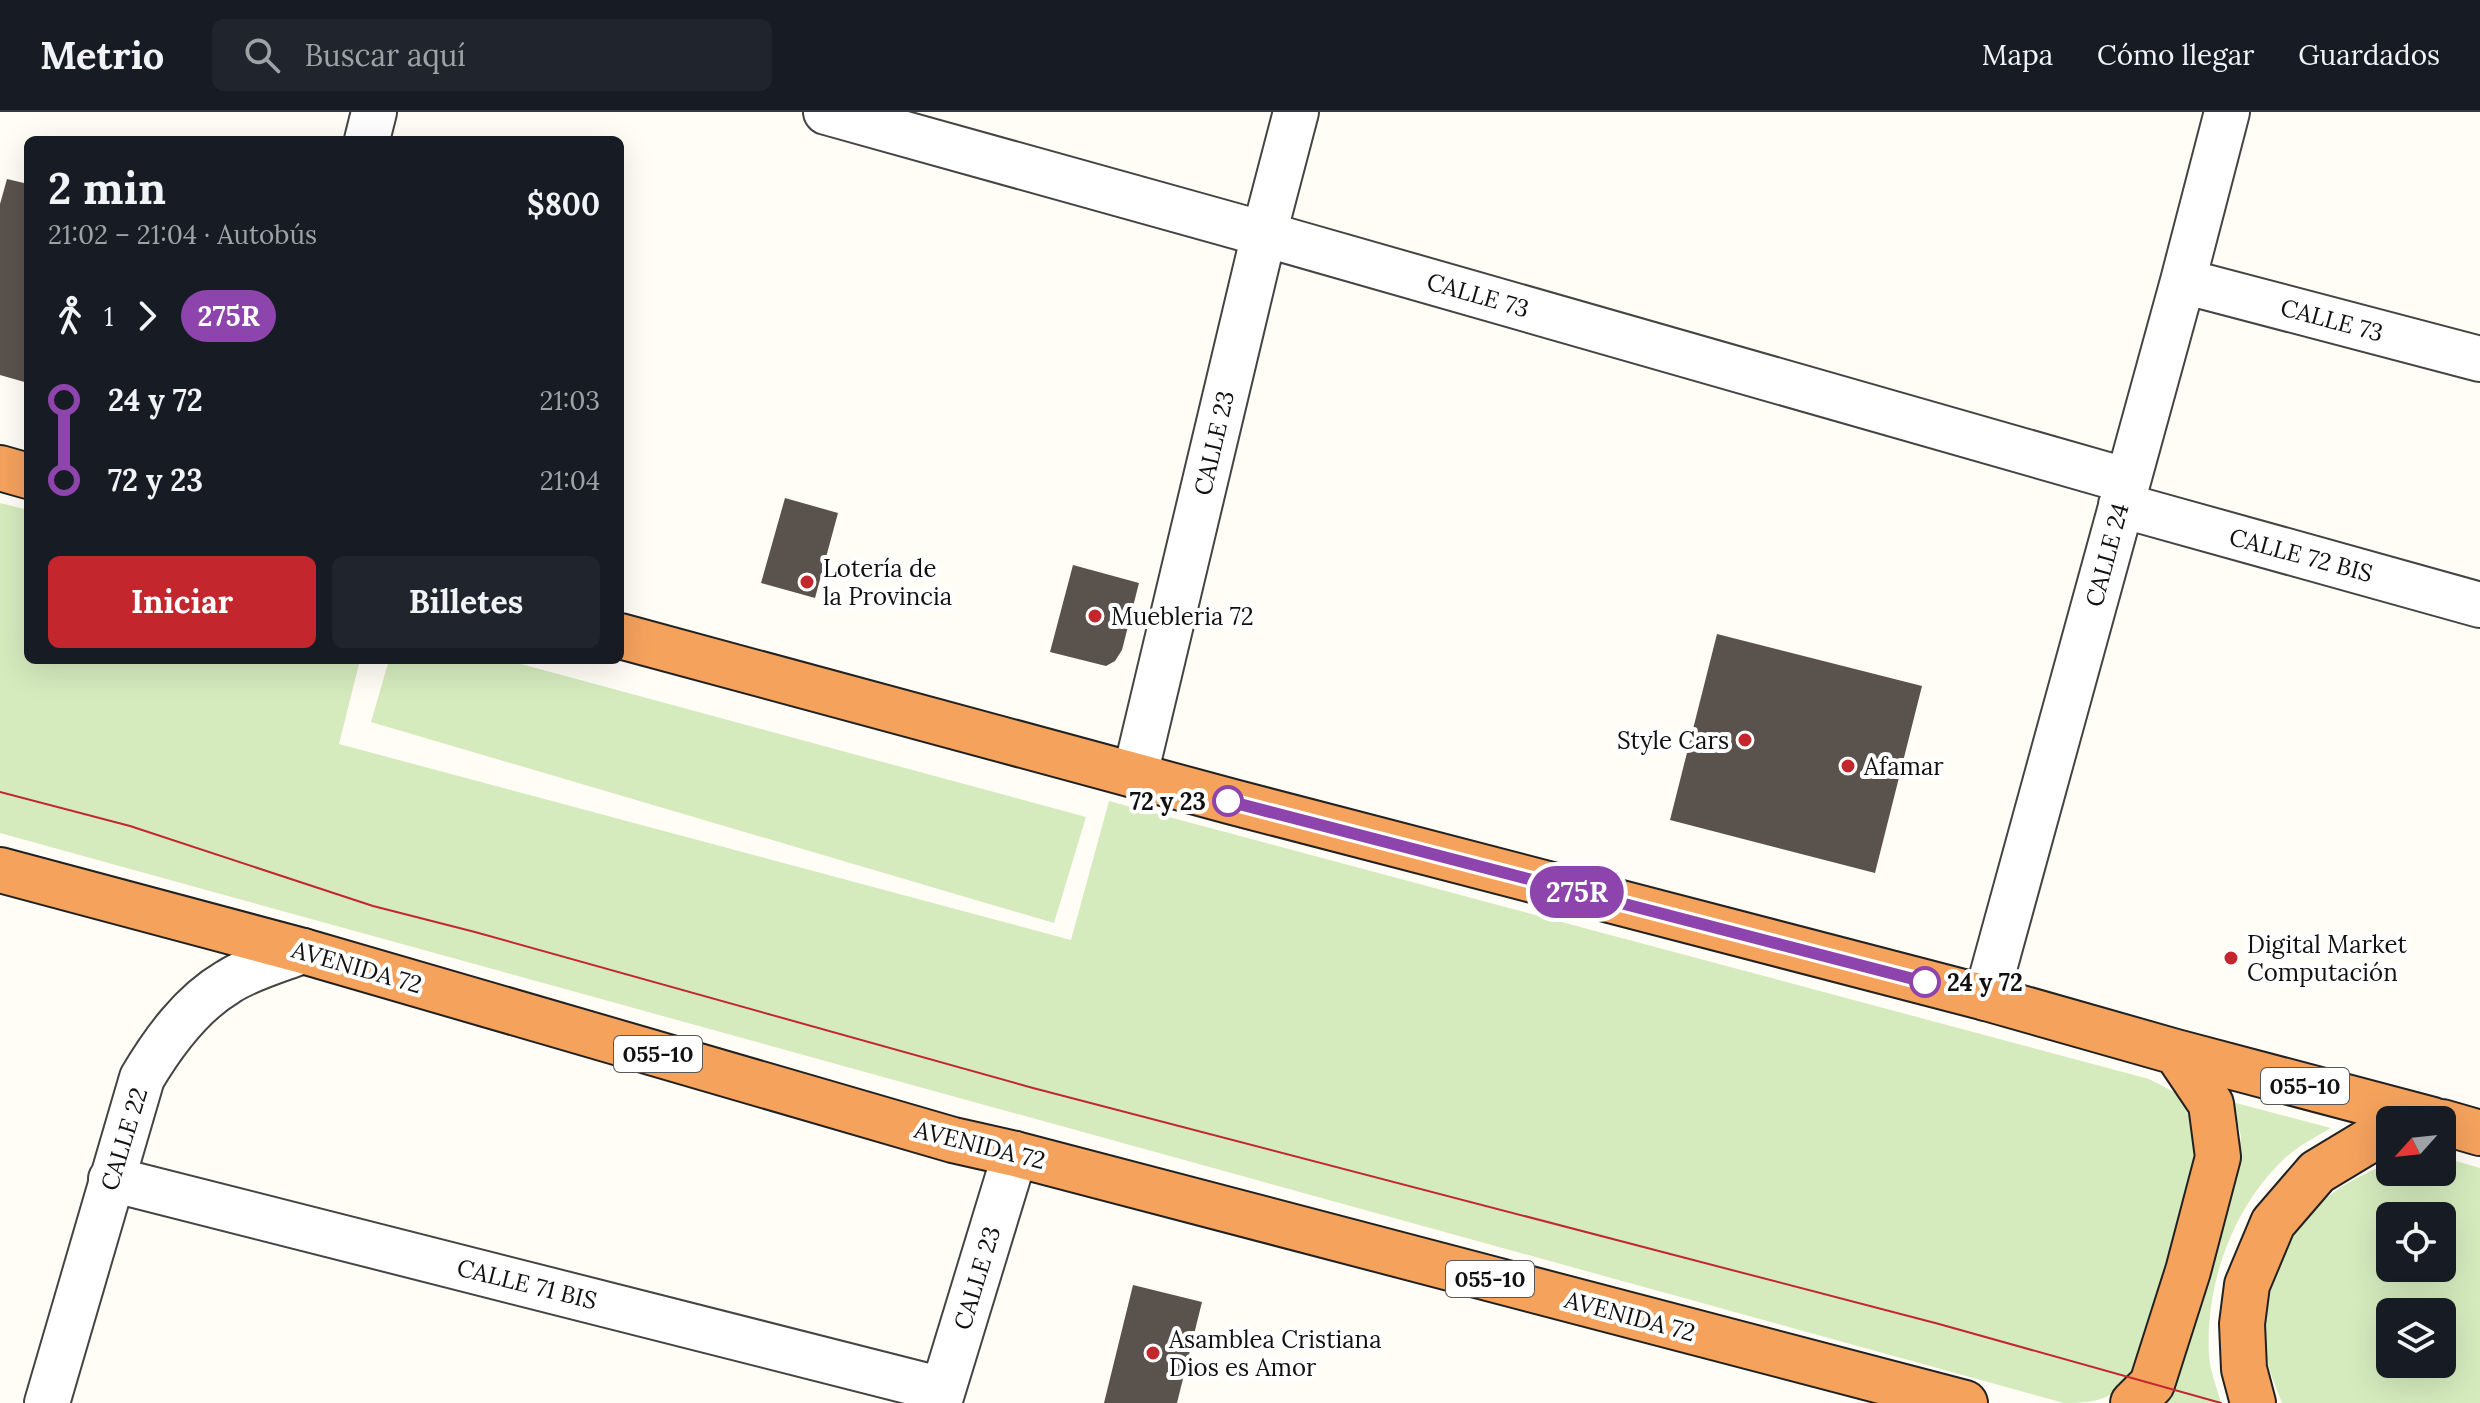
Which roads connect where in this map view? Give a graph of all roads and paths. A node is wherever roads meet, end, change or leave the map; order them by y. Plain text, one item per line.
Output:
1 (374, 112) edge
2 (826, 112) edge
3 (1296, 112) edge
4 (2227, 112) edge
5 (368, 136) edge
6 (1264, 234) junction
7 (2183, 281) junction
8 (2480, 359) edge
9 (0, 468) edge
10 (24, 475) edge
11 (2125, 493) junction
12 (2480, 605) edge
13 (624, 637) edge
14 (1135, 775) junction
15 (0, 870) edge
16 (303, 951) junction
17 (1986, 998) junction
18 (2176, 1052) junction
19 (2380, 1106) edge
20 (2456, 1126) edge
21 (2480, 1133) edge
22 (2376, 1137) edge
23 (1015, 1154) junction
24 (111, 1179) junction
25 (1876, 1392) edge
26 (941, 1396) edge
27 (47, 1403) edge
28 (1965, 1403) edge
29 (2133, 1403) edge
30 (2253, 1403) edge

1 - 5 street
2 - 6 street, CALLE 73
3 - 6 street, CALLE 23
4 - 7 street, CALLE 24
6 - 11 street, CALLE 73
6 - 14 street, CALLE 23
7 - 8 street, CALLE 73
7 - 11 street, CALLE 24
9 - 10 highway
11 - 12 street, CALLE 72 BIS
11 - 17 street, CALLE 24
13 - 14 highway, 055-10
14 - 17 highway, 055-10
15 - 16 highway, AVENIDA 72 / 055-10
16 - 23 highway, AVENIDA 72 / 055-10
16 - 24 street, CALLE 22
17 - 18 highway, 055-10
18 - 19 highway, 055-10
18 - 29 highway
20 - 21 highway
22 - 30 highway
23 - 25 highway, AVENIDA 72 / 055-10
23 - 26 street, CALLE 23
24 - 26 street, CALLE 71 BIS
24 - 27 street, CALLE 22
25 - 28 highway, AVENIDA 72 / 055-10

